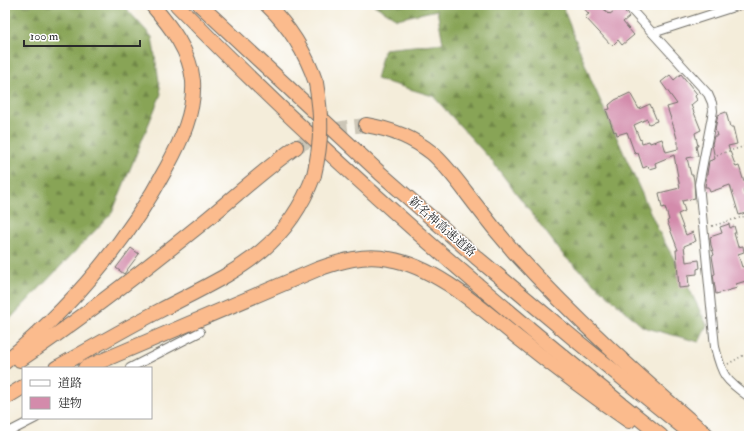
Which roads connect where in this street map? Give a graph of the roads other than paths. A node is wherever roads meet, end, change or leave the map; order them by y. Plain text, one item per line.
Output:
1 (152, 5) edge
2 (177, 5) edge
3 (200, 5) edge
4 (267, 5) edge
5 (627, 5) edge
6 (740, 5) edge
7 (653, 33) junction
8 (366, 126) tunnel mouth
9 (296, 147) tunnel mouth
10 (200, 332) dead end
11 (5, 362) edge
12 (58, 367) edge
13 (87, 367) edge
14 (132, 367) edge
15 (5, 370) edge
16 (22, 388) edge
17 (749, 397) edge
18 (5, 398) edge
19 (22, 398) edge
20 (5, 407) edge
21 (34, 419) edge
22 (5, 434) edge
23 (651, 436) edge
24 (661, 436) edge
25 (694, 436) edge
26 (708, 436) edge

1 - 11 highway
2 - 24 highway, 新名神高速道路
3 - 25 highway, 新名神高速道路
4 - 12 highway, bridge
5 - 7 street
6 - 7 street
7 - 17 street
8 - 26 highway
9 - 15 highway
10 - 14 street
13 - 23 highway
16 - 18 highway
19 - 20 highway
21 - 22 street

